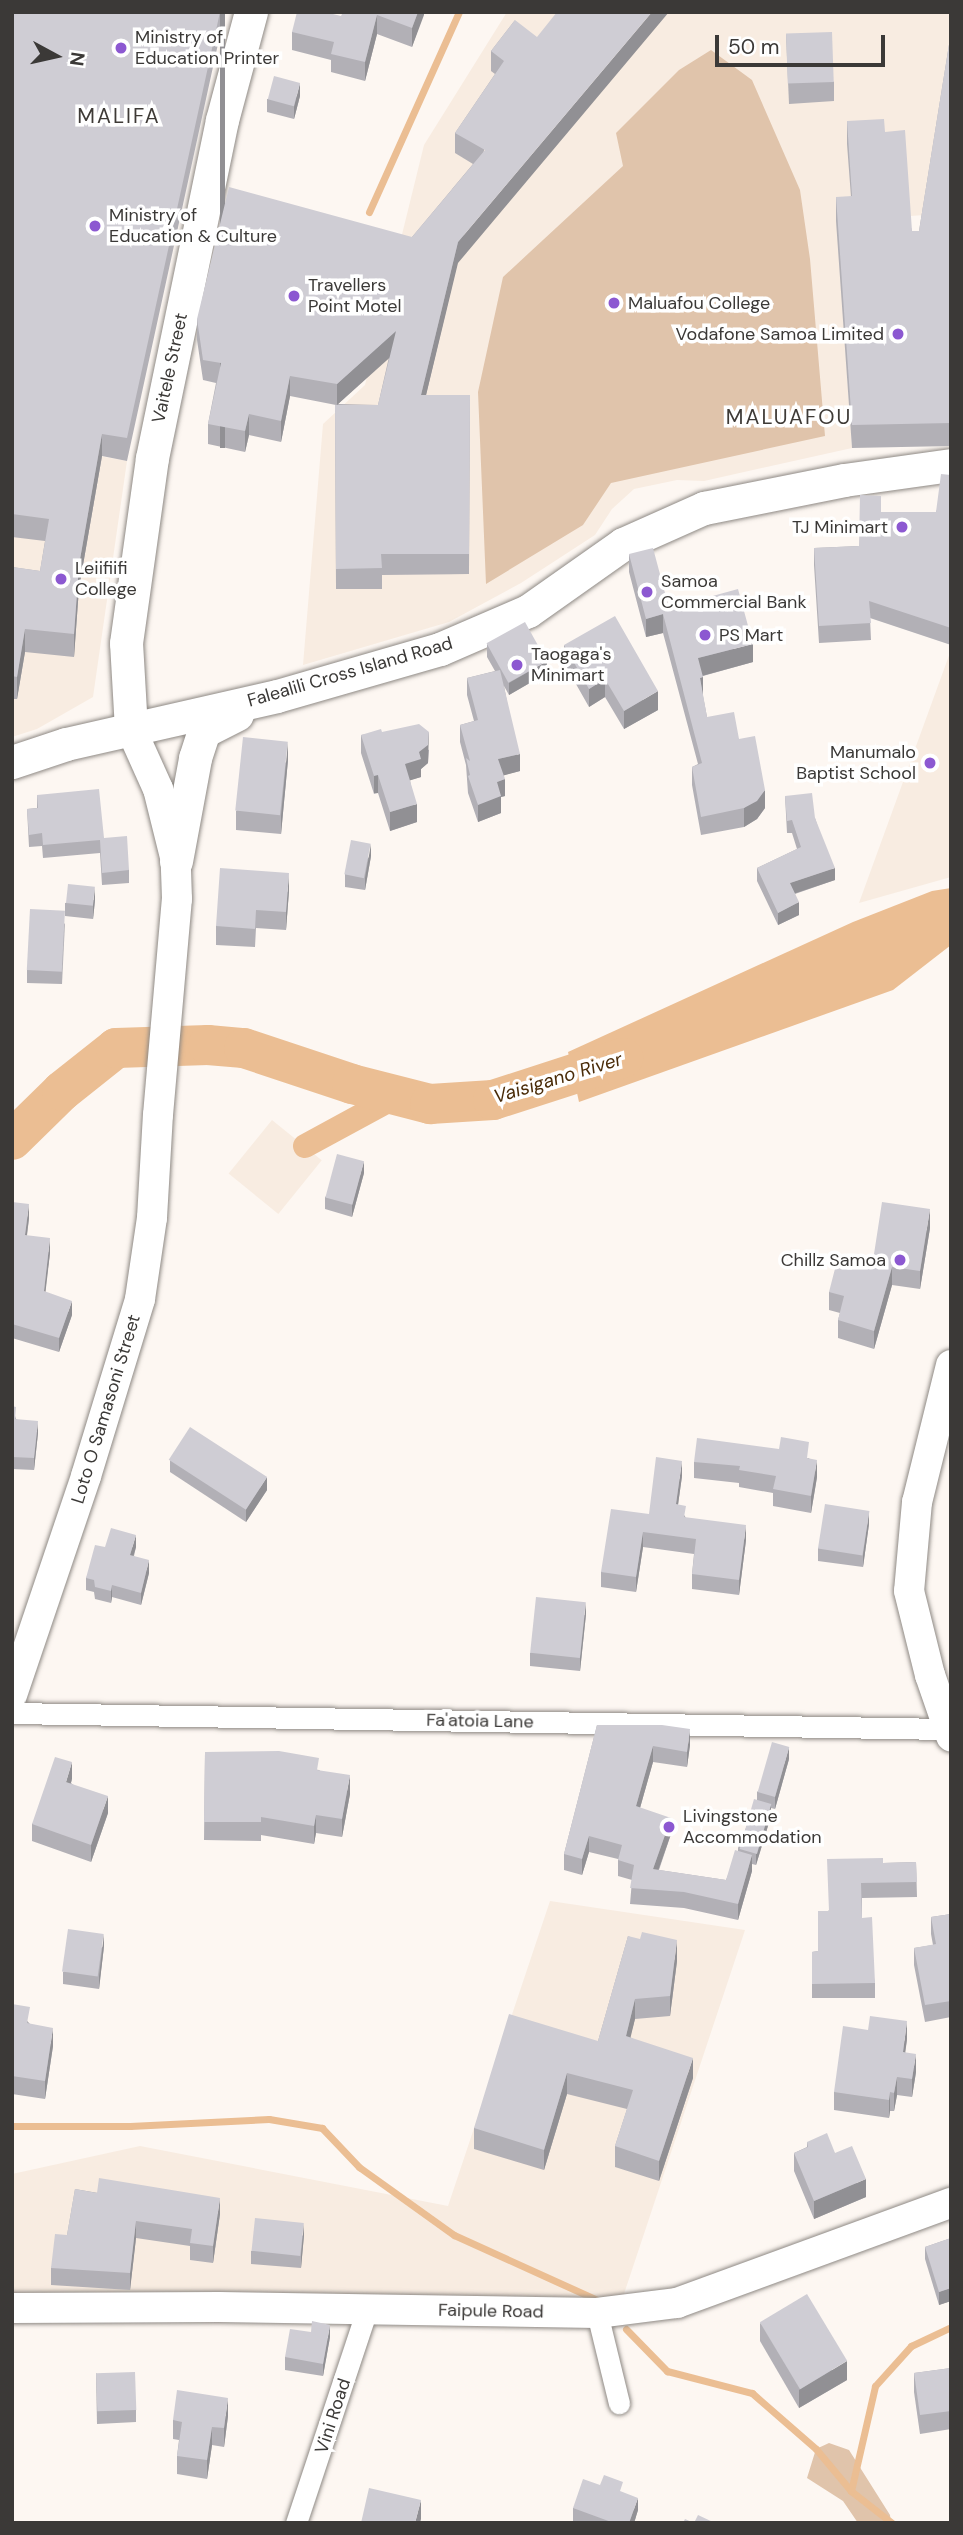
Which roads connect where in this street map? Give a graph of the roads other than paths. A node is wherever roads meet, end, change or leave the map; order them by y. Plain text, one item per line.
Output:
1 (251, 12) edge
2 (951, 465) edge
3 (278, 696) junction
4 (131, 729) junction
5 (12, 762) edge
6 (176, 861) junction
7 (951, 1365) edge
8 (12, 1695) edge
9 (12, 1713) edge
10 (949, 1732) edge
11 (951, 2203) edge
12 (12, 2308) edge
13 (368, 2309) junction
14 (597, 2313) junction
15 (619, 2403) dead end
16 (296, 2523) edge

1 - 4 main road, Vaitele Street
2 - 3 main road, Falealili Cross Island Road
3 - 4 main road, Falealili Cross Island Road
3 - 6 main road
4 - 5 main road, Falealili Cross Island Road
4 - 6 main road
6 - 8 main road, Loto O Samasoni Street
7 - 10 main road
9 - 10 street, Fa'atoia Lane
11 - 14 main road, Faipule Road
12 - 13 main road, Faipule Road
13 - 14 main road, Faipule Road
13 - 16 street, Vini Road
14 - 15 street

